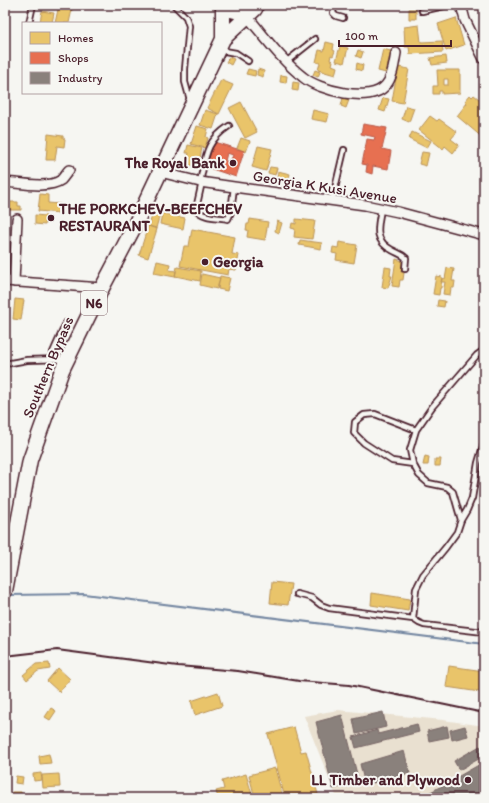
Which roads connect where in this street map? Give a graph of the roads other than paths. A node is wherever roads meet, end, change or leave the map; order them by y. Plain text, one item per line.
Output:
1 (32, 5) edge
2 (174, 5) edge
3 (223, 5) edge
4 (334, 5) edge
5 (448, 5) edge
6 (461, 5) edge
7 (254, 10) edge
8 (422, 11) dead end
9 (343, 18) dead end
10 (29, 22) edge
11 (315, 39) dead end
12 (220, 44) junction
13 (396, 53) dead end
14 (484, 59) edge
15 (248, 62) dead end
16 (286, 62) junction
17 (191, 106) junction
18 (229, 126) dead end
19 (344, 150) dead end
20 (69, 170) dead end
21 (160, 172) junction
22 (5, 182) edge
23 (201, 182) junction
24 (234, 187) junction
25 (332, 201) junction
26 (381, 209) junction
27 (17, 219) dead end
28 (484, 235) edge
29 (405, 269) dead end
30 (9, 281) edge
31 (102, 288) junction
32 (66, 323) dead end
33 (484, 350) edge
34 (67, 358) junction
35 (50, 359) junction
36 (5, 364) edge
37 (416, 430) junction
38 (484, 443) edge
39 (413, 464) junction
40 (461, 520) junction
41 (6, 586) edge
42 (297, 594) dead end
43 (413, 619) junction
44 (484, 632) edge

1 - 10 lane
2 - 17 lane
3 - 7 highway, N6
3 - 12 highway, Southern Bypass / N6
4 - 9 lane
5 - 8 lane
6 - 14 street
7 - 12 highway, Southern Bypass / N6
7 - 16 street
11 - 16 lane
12 - 15 lane
12 - 17 highway, Southern Bypass / N6
13 - 16 street
17 - 21 highway, Southern Bypass / N6
18 - 23 lane
19 - 25 lane
20 - 22 street
21 - 23 street, Georgia K Kusi Avenue
21 - 31 highway, Southern Bypass / N6
23 - 24 street, Georgia K Kusi Avenue
23 - 24 lane
24 - 25 street, Georgia K Kusi Avenue
25 - 26 street, Georgia K Kusi Avenue
26 - 28 street, Georgia K Kusi Avenue
26 - 29 lane
27 - 30 street
30 - 31 street
31 - 34 highway, Southern Bypass / N6
32 - 35 lane
33 - 37 lane
34 - 35 lane
34 - 41 highway, Southern Bypass / N6
35 - 36 lane
37 - 39 lane
37 - 39 lane
38 - 40 lane
39 - 40 lane
40 - 43 lane
42 - 43 lane
43 - 44 lane

